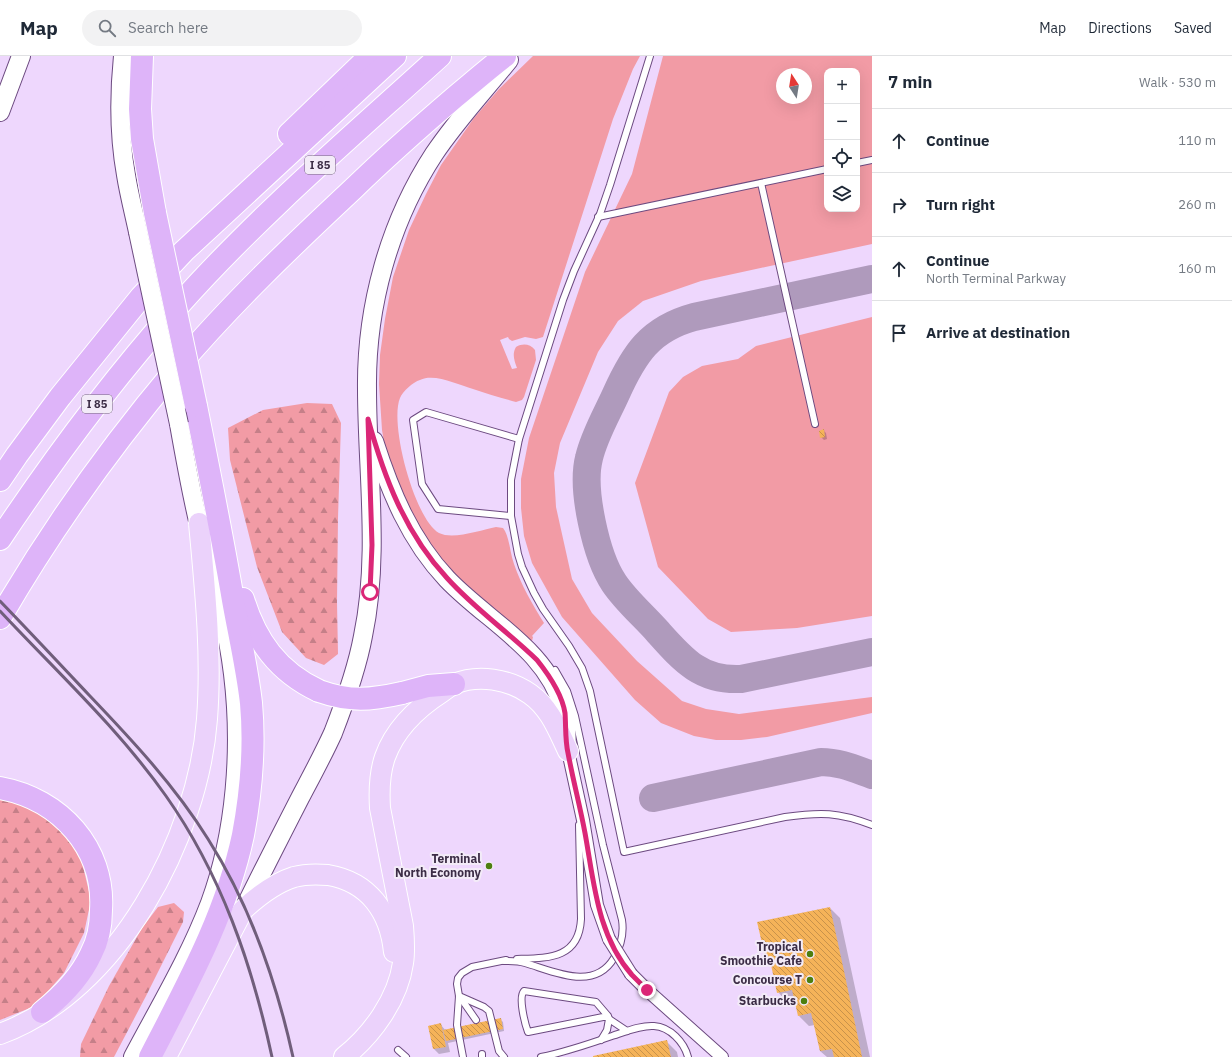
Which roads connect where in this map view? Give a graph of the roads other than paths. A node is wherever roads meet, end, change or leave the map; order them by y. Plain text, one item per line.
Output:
1 (21, 56) edge
2 (123, 56) edge
3 (142, 56) edge
4 (370, 56) edge
5 (396, 56) edge
6 (440, 56) edge
7 (505, 56) edge
8 (512, 56) edge
9 (650, 56) edge
10 (0, 112) edge
11 (872, 160) edge
12 (860, 162) edge
13 (824, 170) edge
14 (761, 183) junction
15 (598, 217) junction
16 (184, 251) junction
17 (368, 419) junction
18 (815, 424) dead end
19 (519, 439) junction
20 (0, 480) edge
21 (511, 516) junction
22 (199, 523) junction
23 (222, 535) junction
24 (0, 538) edge
25 (0, 618) edge
26 (512, 636) junction
27 (539, 652) dead end
28 (553, 668) dead end
29 (454, 684) junction
30 (568, 751) junction
31 (0, 788) edge
32 (577, 794) junction
33 (872, 825) edge
34 (243, 910) junction
35 (504, 961) junction
36 (393, 994) junction
37 (459, 996) junction
38 (42, 1012) junction
39 (609, 1018) junction
40 (476, 1020) dead end
41 (627, 1031) junction
42 (0, 1034) edge
43 (601, 1040) junction
44 (398, 1050) dead end
45 (133, 1057) edge
46 (150, 1057) edge
47 (166, 1057) edge
48 (344, 1057) edge
49 (406, 1057) edge
50 (463, 1057) edge
51 (504, 1057) edge
52 (541, 1057) edge
53 (688, 1057) edge
54 (722, 1057) edge

1 - 10 main road
2 - 22 main road, bridge
3 - 23 highway, bridge
4 - 16 highway
5 - 16 highway, I 85
6 - 24 highway, I 85
7 - 25 highway
8 - 17 main road
9 - 15 lane
11 - 12 lane
13 - 14 lane
14 - 15 lane
14 - 18 lane
15 - 19 lane
16 - 20 highway, I 85
17 - 26 main road
17 - 34 main road
19 - 21 lane
19 - 21 lane
21 - 33 lane
22 - 38 main road
22 - 45 main road
23 - 29 highway, bridge
23 - 46 highway
26 - 27 lane
26 - 30 main road
28 - 35 lane
29 - 30 main road
29 - 36 main road
30 - 32 street
31 - 38 highway
32 - 35 lane
32 - 54 street, bridge
34 - 36 main road
34 - 47 main road
35 - 37 lane
36 - 48 main road
37 - 40 lane
37 - 50 lane
37 - 51 lane
38 - 42 main road
39 - 39 lane
39 - 41 lane
39 - 43 lane
41 - 43 lane
41 - 53 lane
43 - 52 lane
44 - 49 lane

